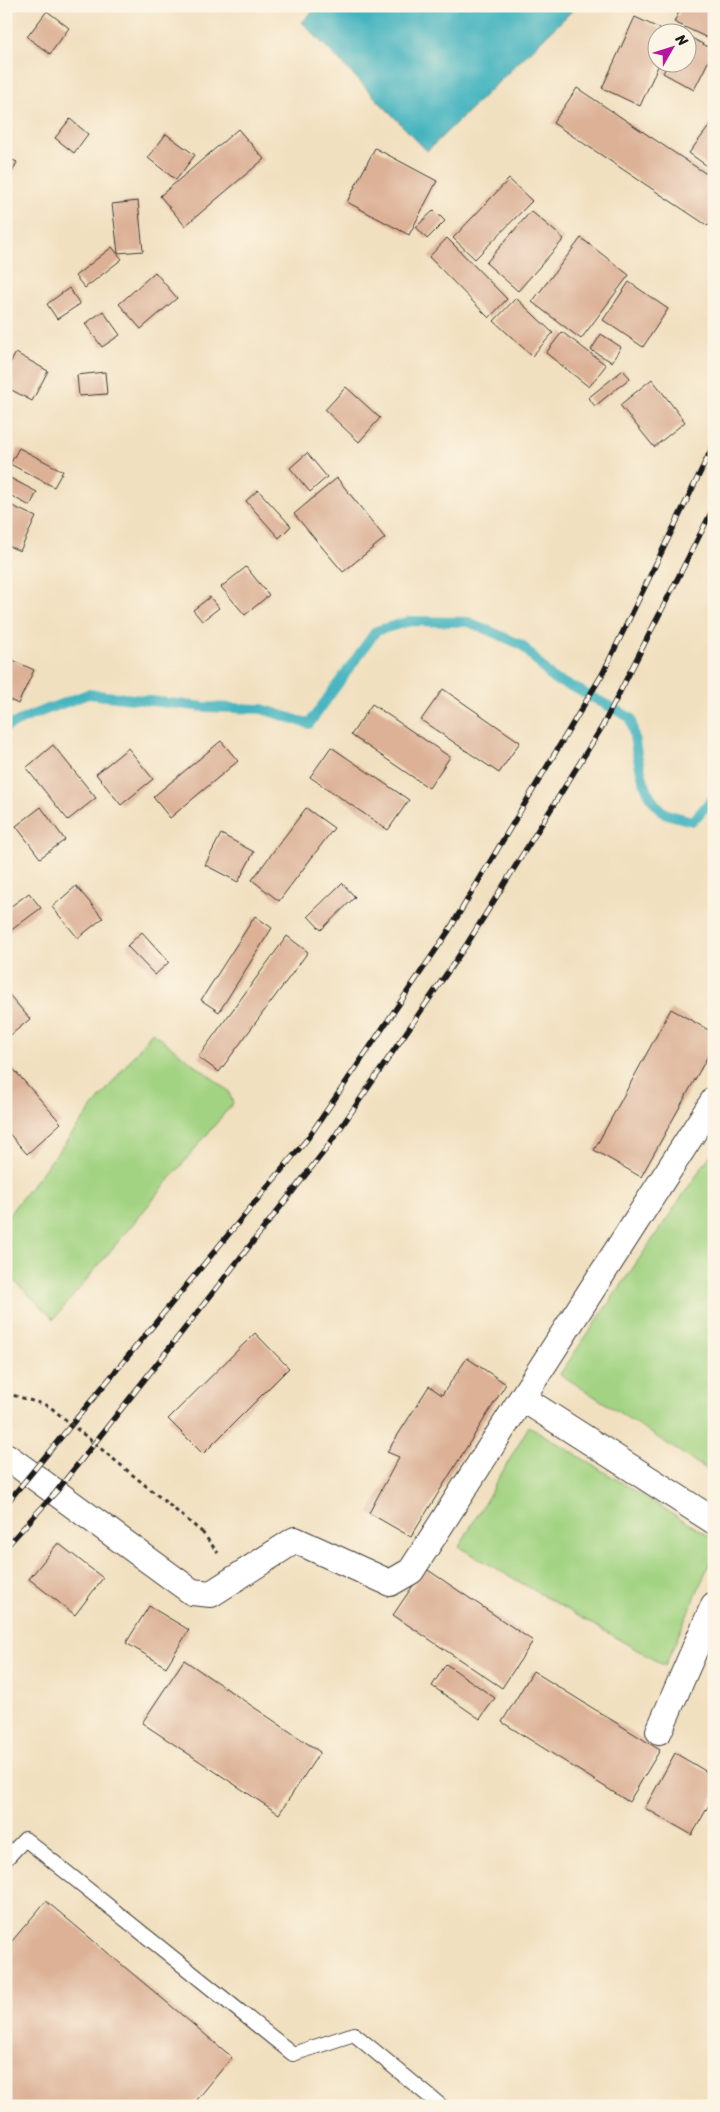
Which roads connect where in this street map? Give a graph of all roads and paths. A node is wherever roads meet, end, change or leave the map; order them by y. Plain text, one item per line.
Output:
1 (714, 1100) edge
2 (6, 1393) edge
3 (522, 1398) junction
4 (6, 1456) edge
5 (714, 1521) edge
6 (202, 1532) dead end
7 (714, 1605) edge
8 (659, 1731) dead end
9 (6, 1859) edge
10 (441, 2106) edge

1 - 3 street
2 - 6 path, bridge
3 - 4 street
3 - 5 street
7 - 8 street
9 - 10 lane

